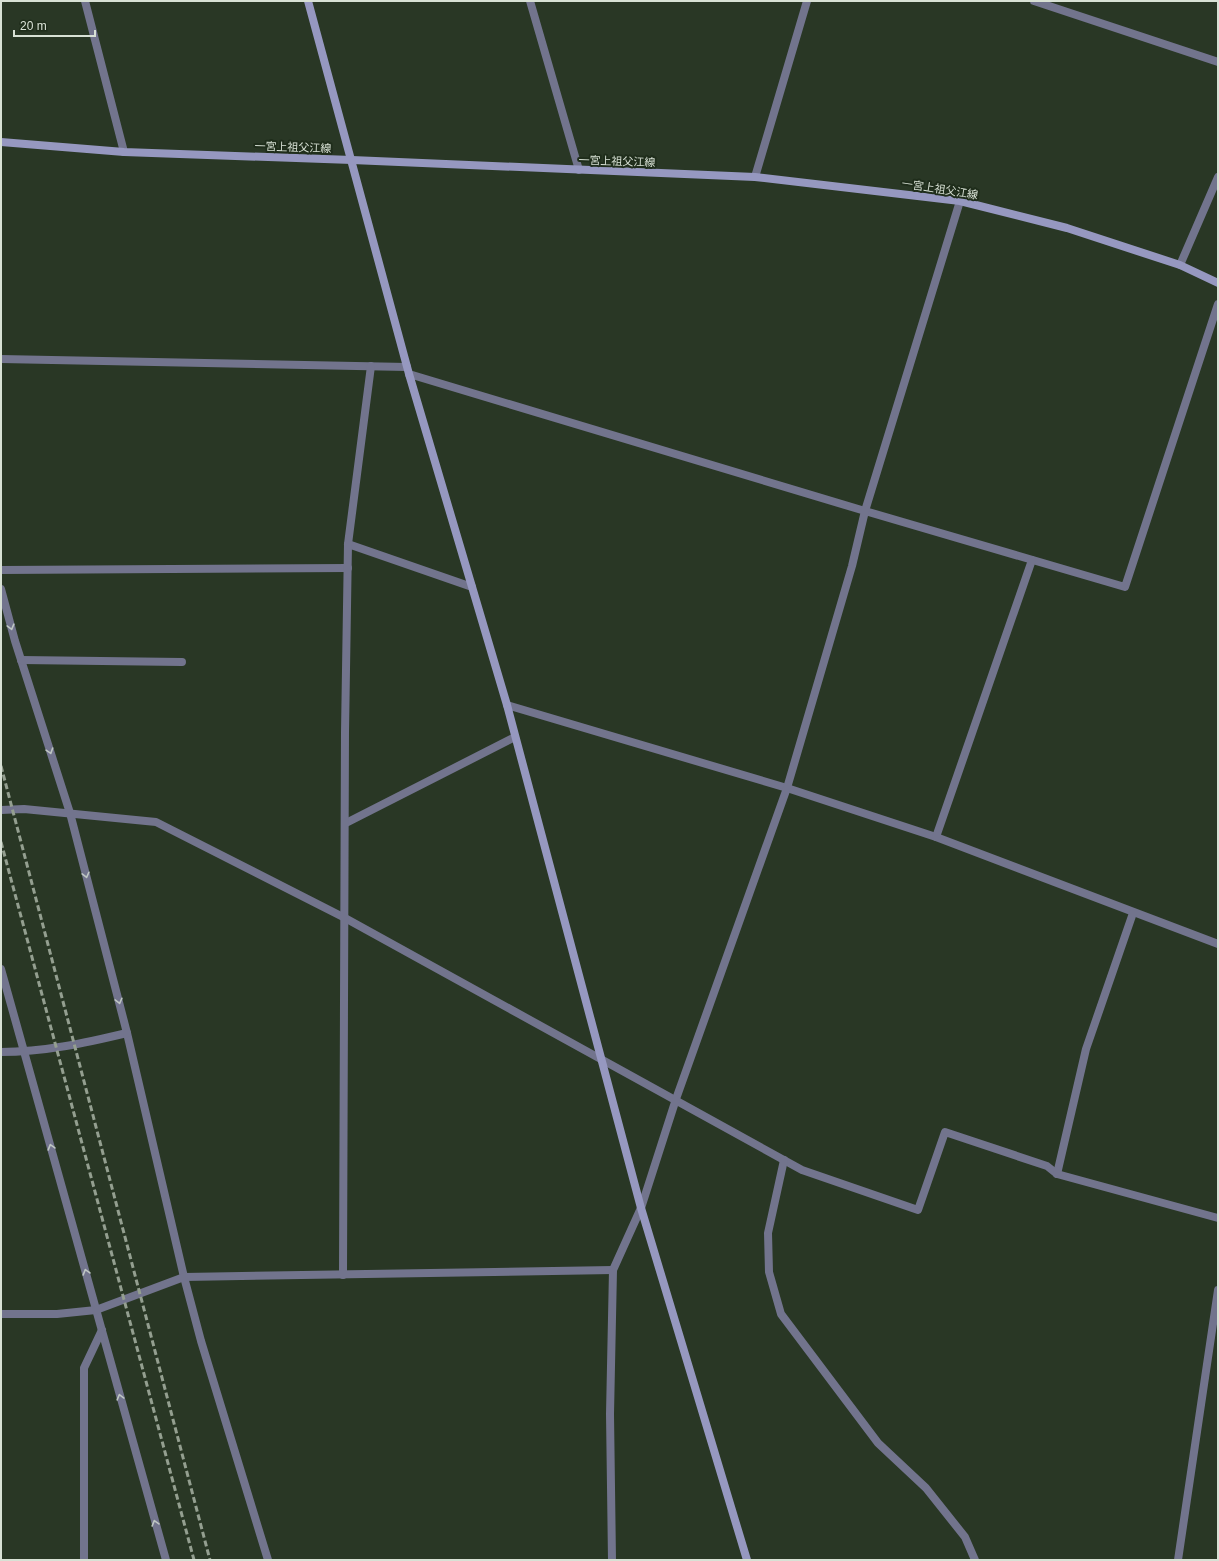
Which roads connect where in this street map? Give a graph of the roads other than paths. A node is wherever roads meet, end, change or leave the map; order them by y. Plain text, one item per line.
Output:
1 (85, 1) edge
2 (308, 1) edge
3 (530, 1) edge
4 (807, 1) edge
5 (1034, 1) edge
6 (1218, 62) edge
7 (1, 142) edge
8 (124, 152) junction
9 (352, 160) junction
10 (579, 170) junction
11 (1218, 177) edge
12 (755, 178) junction
13 (960, 201) junction
14 (1180, 265) junction
15 (1218, 283) edge
16 (1218, 304) edge
17 (1, 359) edge
18 (372, 366) junction
19 (408, 371) junction
20 (865, 512) junction
21 (348, 544) junction
22 (1032, 560) junction
23 (348, 568) junction
24 (1, 570) edge
25 (472, 587) junction
26 (1, 589) edge
27 (22, 660) junction
28 (182, 662) dead end
29 (507, 705) junction
30 (516, 737) junction
31 (787, 788) junction
32 (1, 810) edge
33 (70, 813) junction
34 (346, 824) junction
35 (936, 837) junction
36 (1133, 912) junction
37 (345, 918) junction
38 (1218, 944) edge
39 (1, 969) edge
40 (127, 1033) junction
41 (1, 1052) edge
42 (24, 1052) junction
43 (601, 1060) junction
44 (676, 1099) junction
45 (784, 1160) junction
46 (1057, 1174) junction
47 (641, 1208) junction
48 (1218, 1218) edge
49 (613, 1270) junction
50 (343, 1275) junction
51 (184, 1277) junction
52 (1218, 1290) edge
53 (96, 1310) junction
54 (1, 1314) edge
55 (102, 1330) junction
56 (84, 1560) edge
57 (166, 1560) edge
58 (268, 1560) edge
59 (612, 1560) edge
60 (747, 1560) edge
61 (976, 1560) edge
62 (1178, 1560) edge

1 - 8 street
2 - 9 street
3 - 10 street
4 - 12 street
5 - 6 street
7 - 8 street, 一宮上祖父江線
8 - 9 street, 一宮上祖父江線
9 - 10 street, 一宮上祖父江線
9 - 19 street
10 - 12 street, 一宮上祖父江線
11 - 14 street
12 - 13 street, 一宮上祖父江線
13 - 14 street, 一宮上祖父江線
13 - 20 street
14 - 15 street, 一宮上祖父江線
16 - 22 street
17 - 18 street
18 - 19 street
18 - 21 street
19 - 20 street
19 - 25 street
20 - 22 street
20 - 31 street
21 - 23 street
21 - 25 street
22 - 35 street
23 - 24 street
23 - 34 street
25 - 29 street
26 -> 27 street
27 - 28 street
27 -> 33 street
29 - 30 street
29 - 31 street
30 - 34 street
30 - 43 street
31 - 35 street
31 - 44 street
32 - 33 street
33 - 37 street
33 -> 40 street
34 - 37 street
35 - 36 street
36 - 38 street
36 - 46 street
37 - 43 street
37 - 50 street
39 - 42 street
40 - 42 street
40 - 51 street
41 - 42 street
53 -> 42 street
43 - 44 street
43 - 47 street
44 - 45 street
44 - 47 street
45 - 46 street
45 - 61 street
46 - 48 street
47 - 49 street
47 - 60 street
49 - 50 street
49 - 59 street
50 - 51 street
51 - 53 street
51 - 58 street
52 - 62 street
53 - 54 street
53 - 55 street
55 - 56 street
57 -> 55 street

